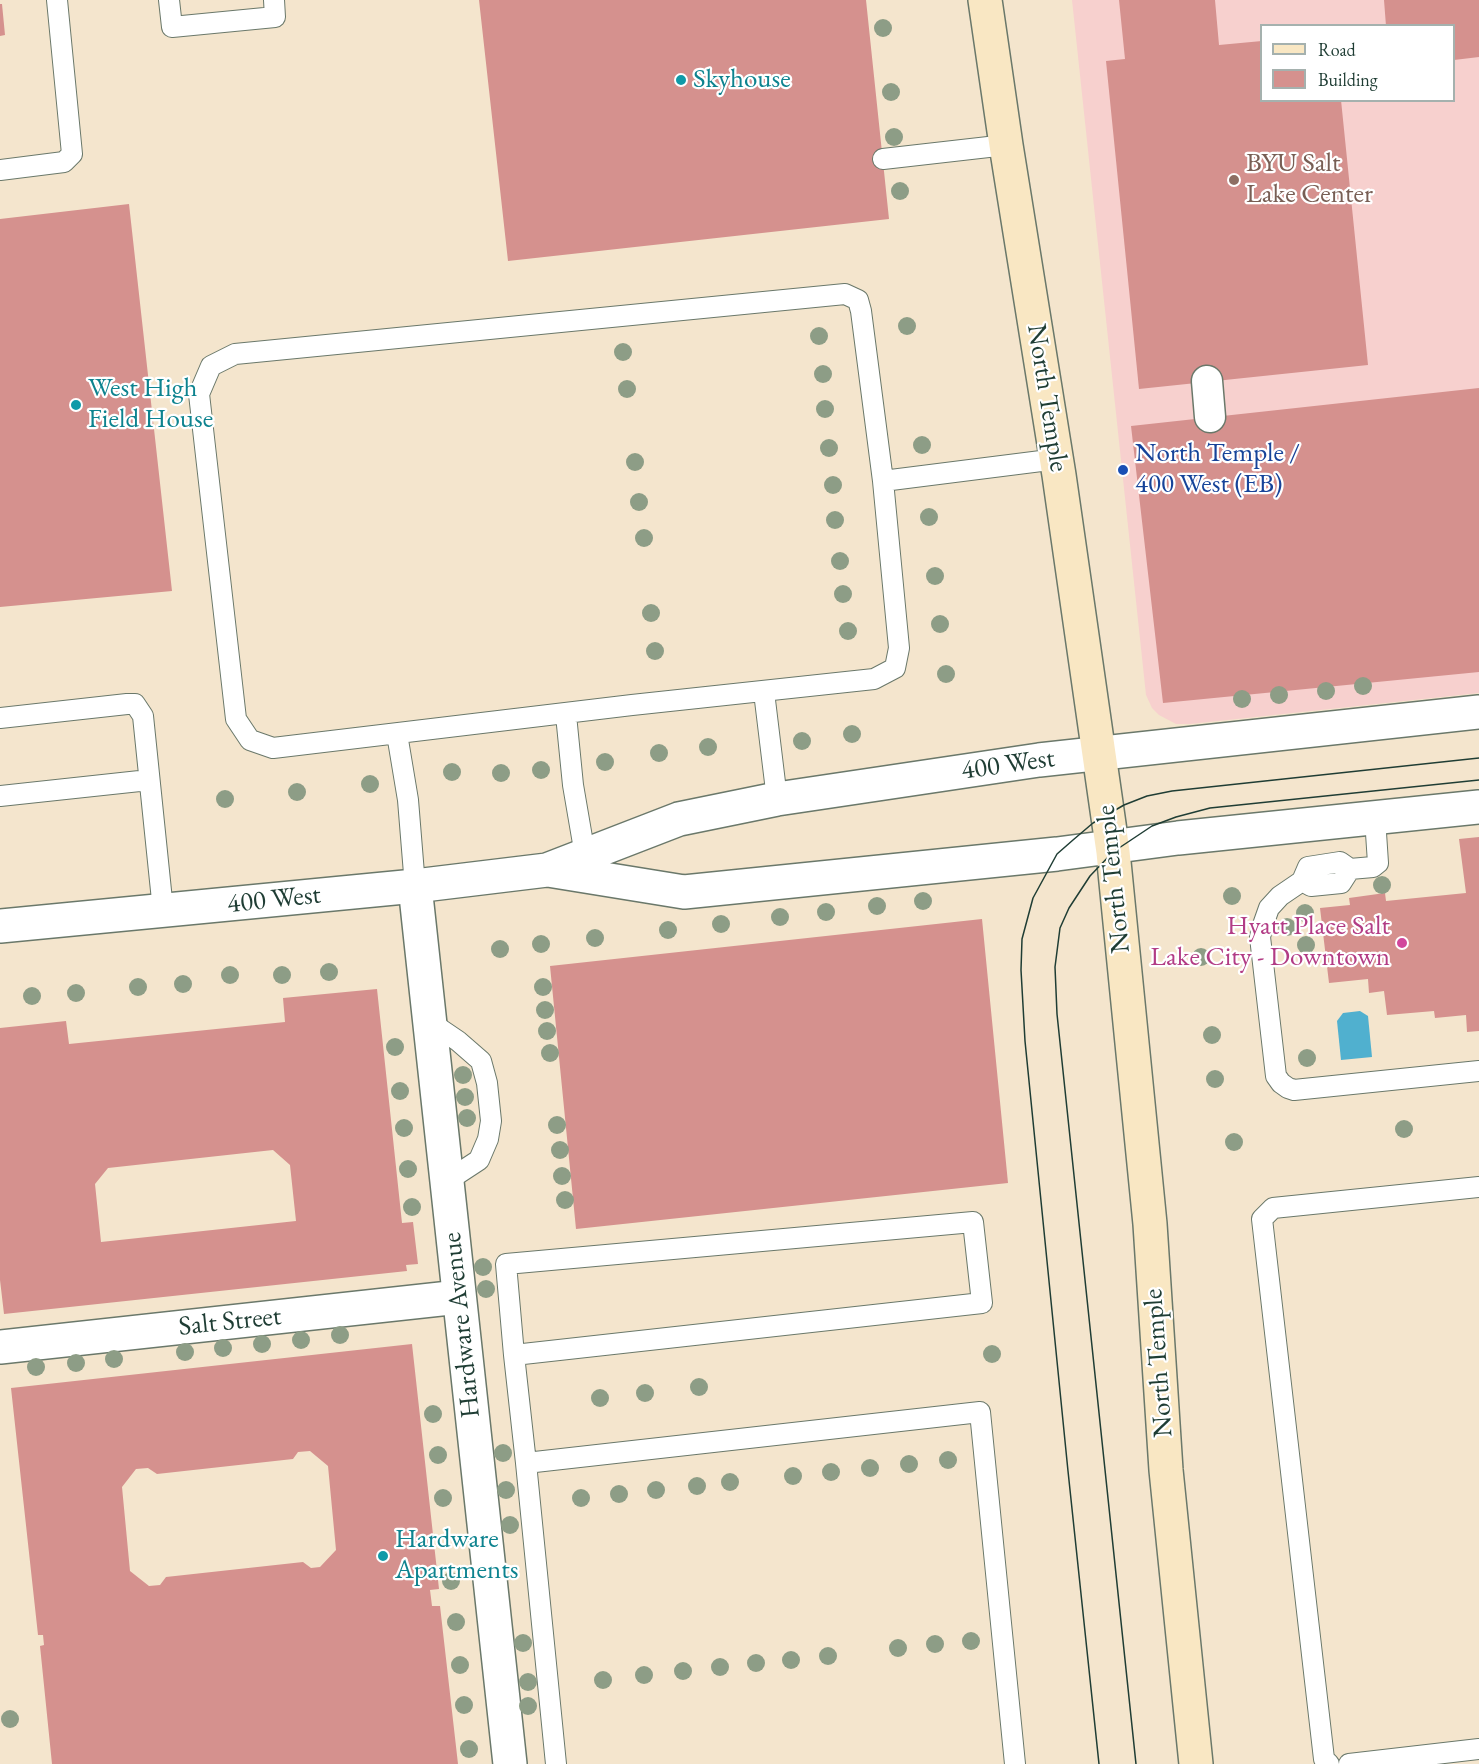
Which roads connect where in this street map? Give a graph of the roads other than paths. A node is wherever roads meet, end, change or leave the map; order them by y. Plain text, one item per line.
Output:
1 (57, 0) edge
2 (169, 0) edge
3 (274, 0) edge
4 (985, 0) edge
5 (1006, 145) junction
6 (883, 159) dead end
7 (0, 170) edge
8 (1207, 381) dead end
9 (1210, 417) dead end
10 (1057, 459) junction
11 (883, 481) junction
12 (764, 692) junction
13 (1479, 712) edge
14 (566, 715) junction
15 (0, 718) edge
16 (396, 734) junction
17 (1099, 753) junction
18 (149, 780) junction
19 (0, 796) edge
20 (777, 799) junction
21 (1479, 807) edge
22 (1375, 818) junction
23 (1112, 847) junction
24 (585, 855) junction
25 (547, 870) junction
26 (415, 886) junction
27 (163, 910) junction
28 (0, 926) edge
29 (430, 1022) junction
30 (1479, 1071) edge
31 (447, 1181) junction
32 (1479, 1187) edge
33 (459, 1297) junction
34 (0, 1347) edge
35 (514, 1355) junction
36 (526, 1463) junction
37 (1479, 1749) edge
38 (510, 1764) edge
39 (556, 1764) edge
40 (1015, 1764) edge
41 (1196, 1764) edge
42 (1329, 1764) edge
43 (1349, 1764) edge

1 - 7 lane
2 - 3 lane
4 - 5 main road, North Temple
5 - 6 lane
5 - 10 main road, North Temple
8 - 9 street
10 - 11 lane
10 - 17 main road, North Temple
11 - 12 lane
11 - 16 lane
12 - 14 lane
12 - 20 lane
13 - 17 street, 400 West
14 - 16 lane
14 - 24 lane
15 - 18 lane
16 - 26 lane
17 - 20 street, 400 West
17 - 23 main road, North Temple
18 - 19 lane
18 - 27 lane
20 - 24 street, 400 West
21 - 22 street, 400 West
22 - 23 street, 400 West
22 - 30 lane
23 - 25 street, 400 West
23 - 41 main road, North Temple
24 - 25 street, 400 West
25 - 26 street, 400 West
26 - 27 street, 400 West
26 - 29 street, Hardware Avenue
27 - 28 street, 400 West
29 - 31 street, Hardware Avenue
29 - 31 lane
31 - 33 street, Hardware Avenue
32 - 42 lane
33 - 34 street, Salt Street
33 - 38 street, Hardware Avenue
35 - 35 lane
35 - 36 lane
36 - 39 lane
36 - 40 lane
37 - 43 lane

